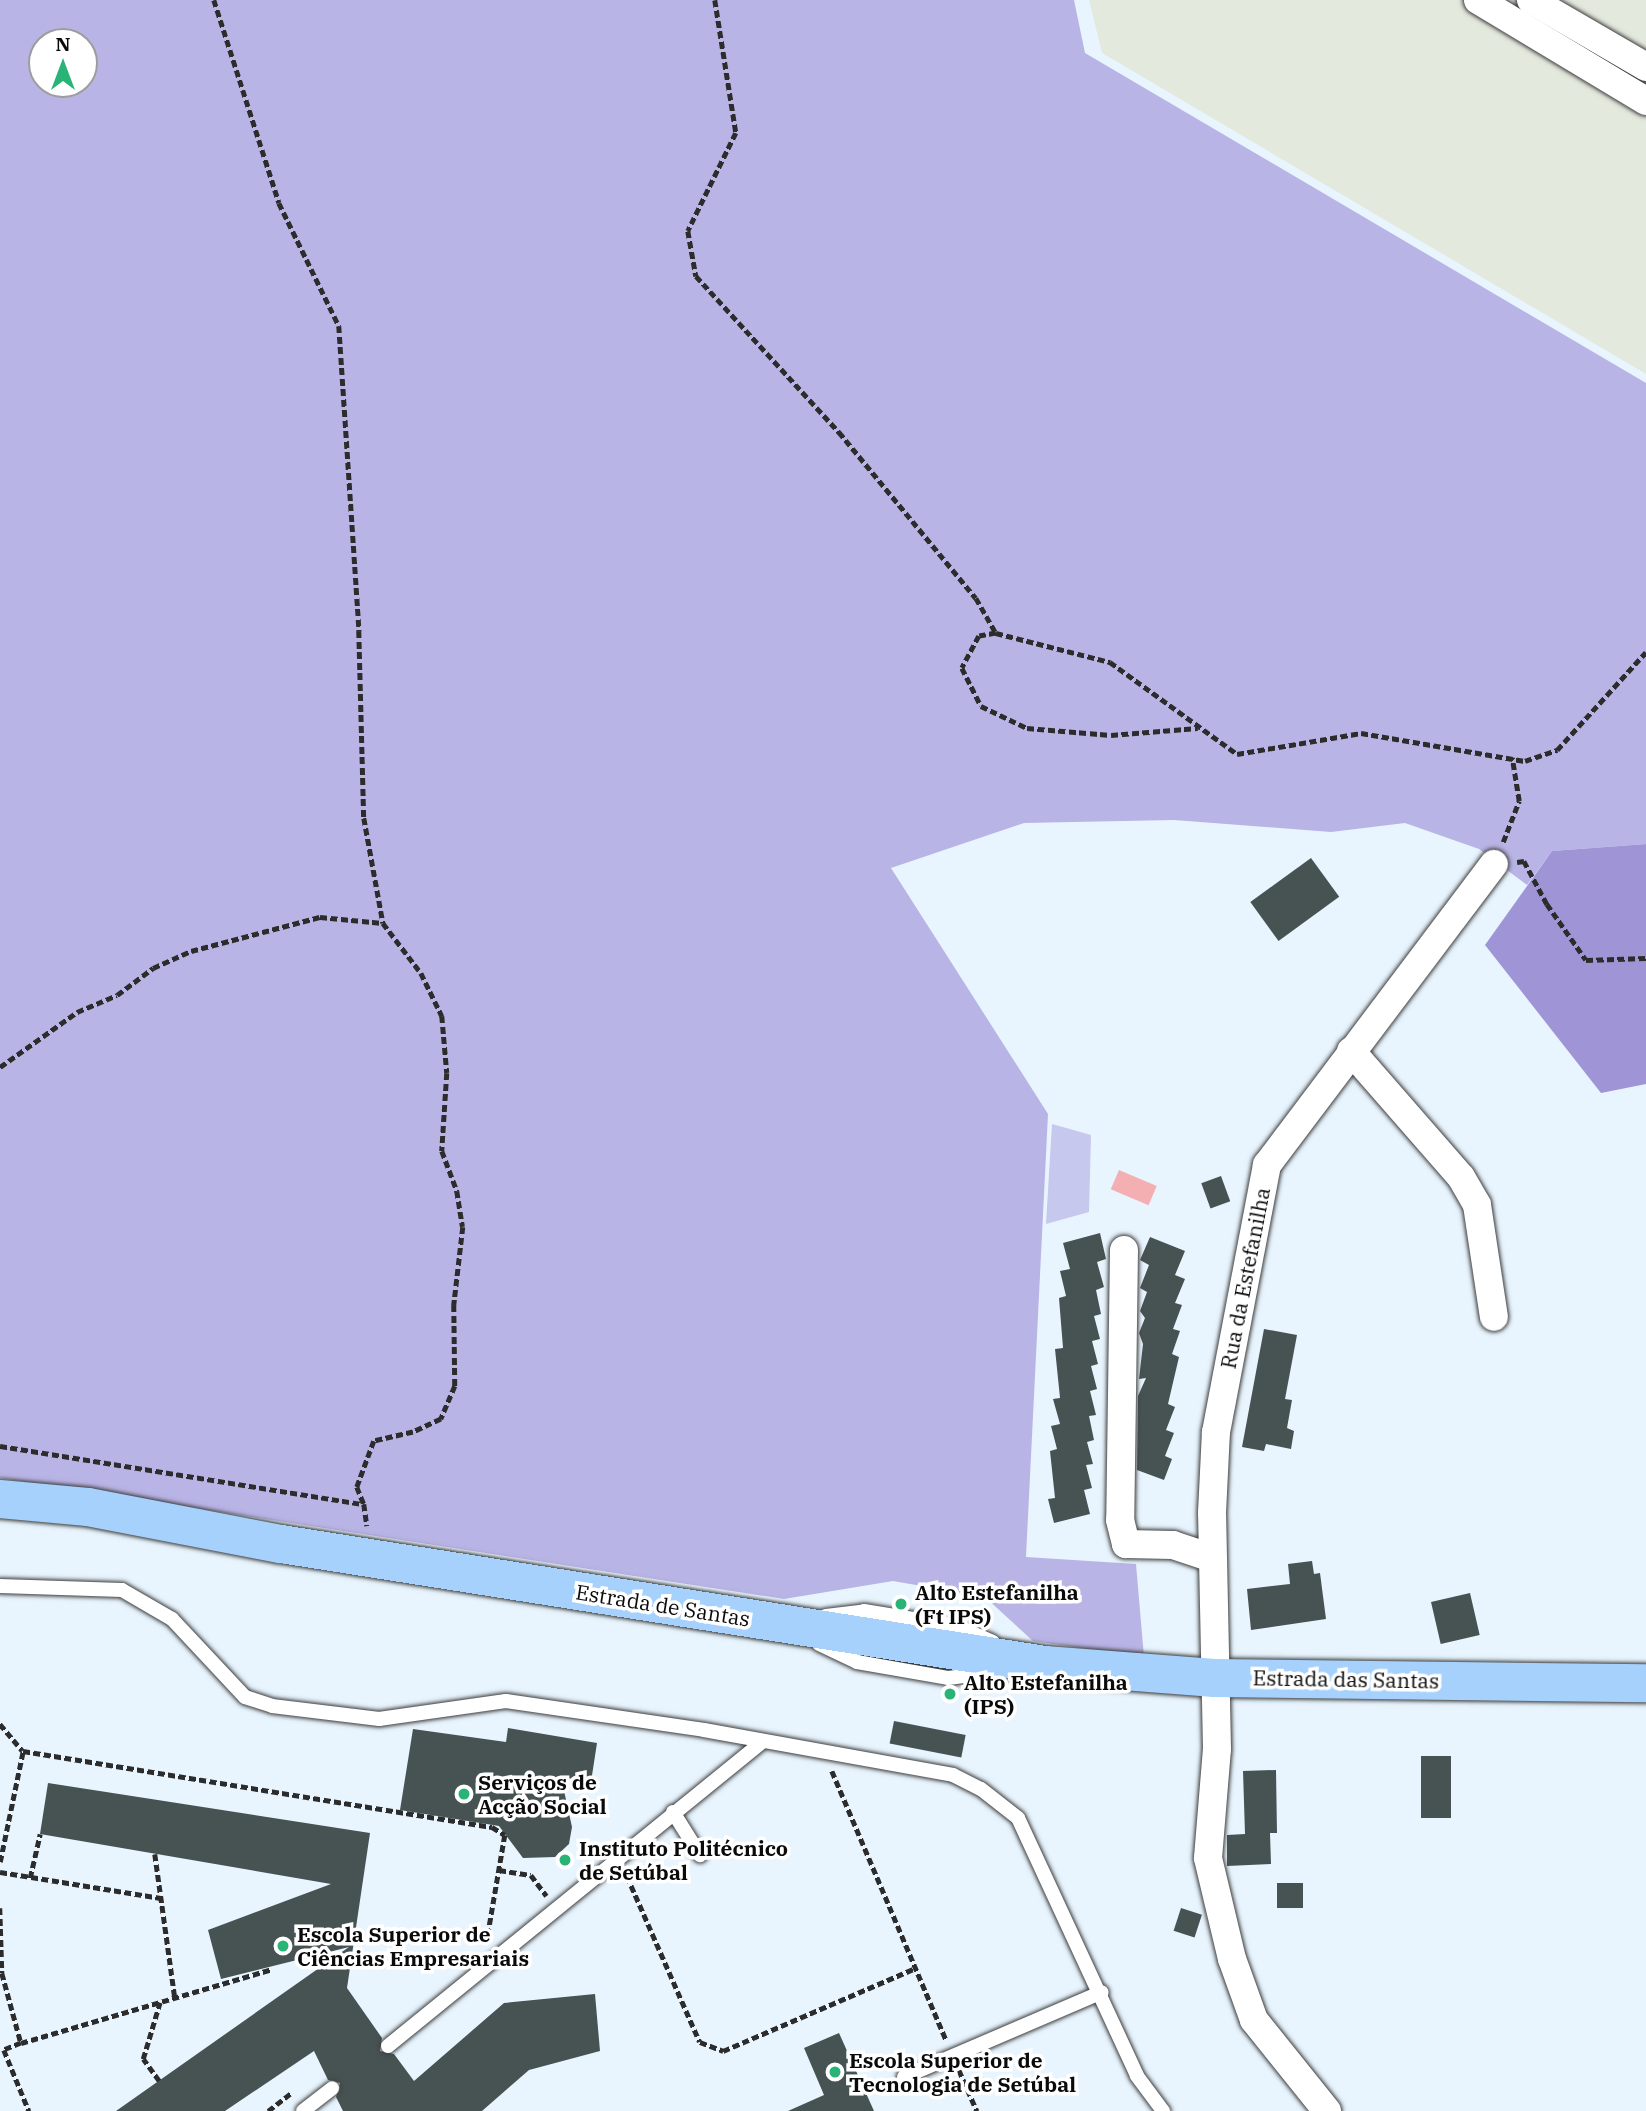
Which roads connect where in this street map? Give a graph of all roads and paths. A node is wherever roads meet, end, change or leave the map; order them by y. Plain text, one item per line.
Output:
1 (214, 0) edge
2 (715, 0) edge
3 (1478, 0) edge
4 (1531, 0) edge
5 (1646, 68) edge
6 (1646, 101) edge
7 (996, 633) junction
8 (1646, 652) edge
9 (1199, 728) junction
10 (1512, 758) junction
11 (1494, 864) junction
12 (383, 923) junction
13 (1646, 958) edge
14 (1351, 1051) junction
15 (0, 1067) edge
16 (1124, 1250) dead end
17 (1494, 1317) dead end
18 (0, 1446) edge
19 (0, 1499) edge
20 (364, 1504) junction
21 (0, 1526) edge
22 (281, 1544) junction
23 (1212, 1558) junction
24 (372, 1559) junction
25 (0, 1586) edge
26 (1045, 1665) joint
27 (1215, 1678) junction
28 (1646, 1683) edge
29 (0, 1724) edge
30 (763, 1741) junction
31 (23, 1751) junction
32 (824, 1752) junction
33 (673, 1812) junction
34 (40, 1834) dead end
35 (155, 1854) dead end
36 (700, 1855) dead end
37 (618, 1856) junction
38 (0, 1862) edge
39 (499, 1870) junction
40 (0, 1872) edge
41 (30, 1878) junction
42 (161, 1898) junction
43 (0, 1908) edge
44 (555, 1908) junction
45 (498, 1955) junction
46 (916, 1968) junction
47 (272, 1969) dead end
48 (1102, 1992) junction
49 (175, 1998) junction
50 (160, 2002) junction
51 (21, 2043) junction
52 (388, 2046) dead end
53 (954, 2057) junction
54 (904, 2077) dead end
55 (159, 2081) dead end
56 (332, 2088) dead end
57 (29, 2111) edge
58 (303, 2111) edge
59 (977, 2111) edge
60 (1163, 2111) edge
61 (1327, 2111) edge

1 - 12 path
2 - 7 path
3 - 6 street
4 - 5 street
7 - 9 path
7 - 9 path
8 - 10 path
9 - 10 path
10 - 11 path
11 - 13 path
11 - 14 street, Rua da Estefanilha
12 - 15 path
12 - 20 path
14 - 17 street
14 - 23 street, Rua da Estefanilha
16 - 23 street
18 - 20 path
19 - 22 main road, Estrada de Santas
20 - 24 path
21 - 22 main road, Estrada de Santas
22 - 24 main road, Estrada de Santas
23 - 27 street, Rua da Estefanilha
24 - 26 main road, Estrada de Santas
25 - 30 lane
26 - 27 main road, Estrada das Santas
27 - 28 main road, Estrada das Santas
27 - 61 street, Rua da Estefanilha
29 - 31 path
30 - 32 lane
30 - 33 lane
31 - 38 path
31 - 39 path
32 - 46 path
32 - 48 lane
33 - 36 lane
33 - 37 lane
34 - 41 path
35 - 42 path
37 - 44 lane
37 - 46 path
39 - 44 path
39 - 45 path
40 - 41 path
41 - 42 path
42 - 49 path
43 - 51 path
44 - 45 lane
45 - 52 lane
46 - 53 path
47 - 49 path
48 - 53 lane
48 - 60 lane
49 - 50 path
50 - 51 path
50 - 55 path
51 - 57 path
53 - 54 lane
53 - 59 path
56 - 58 lane

